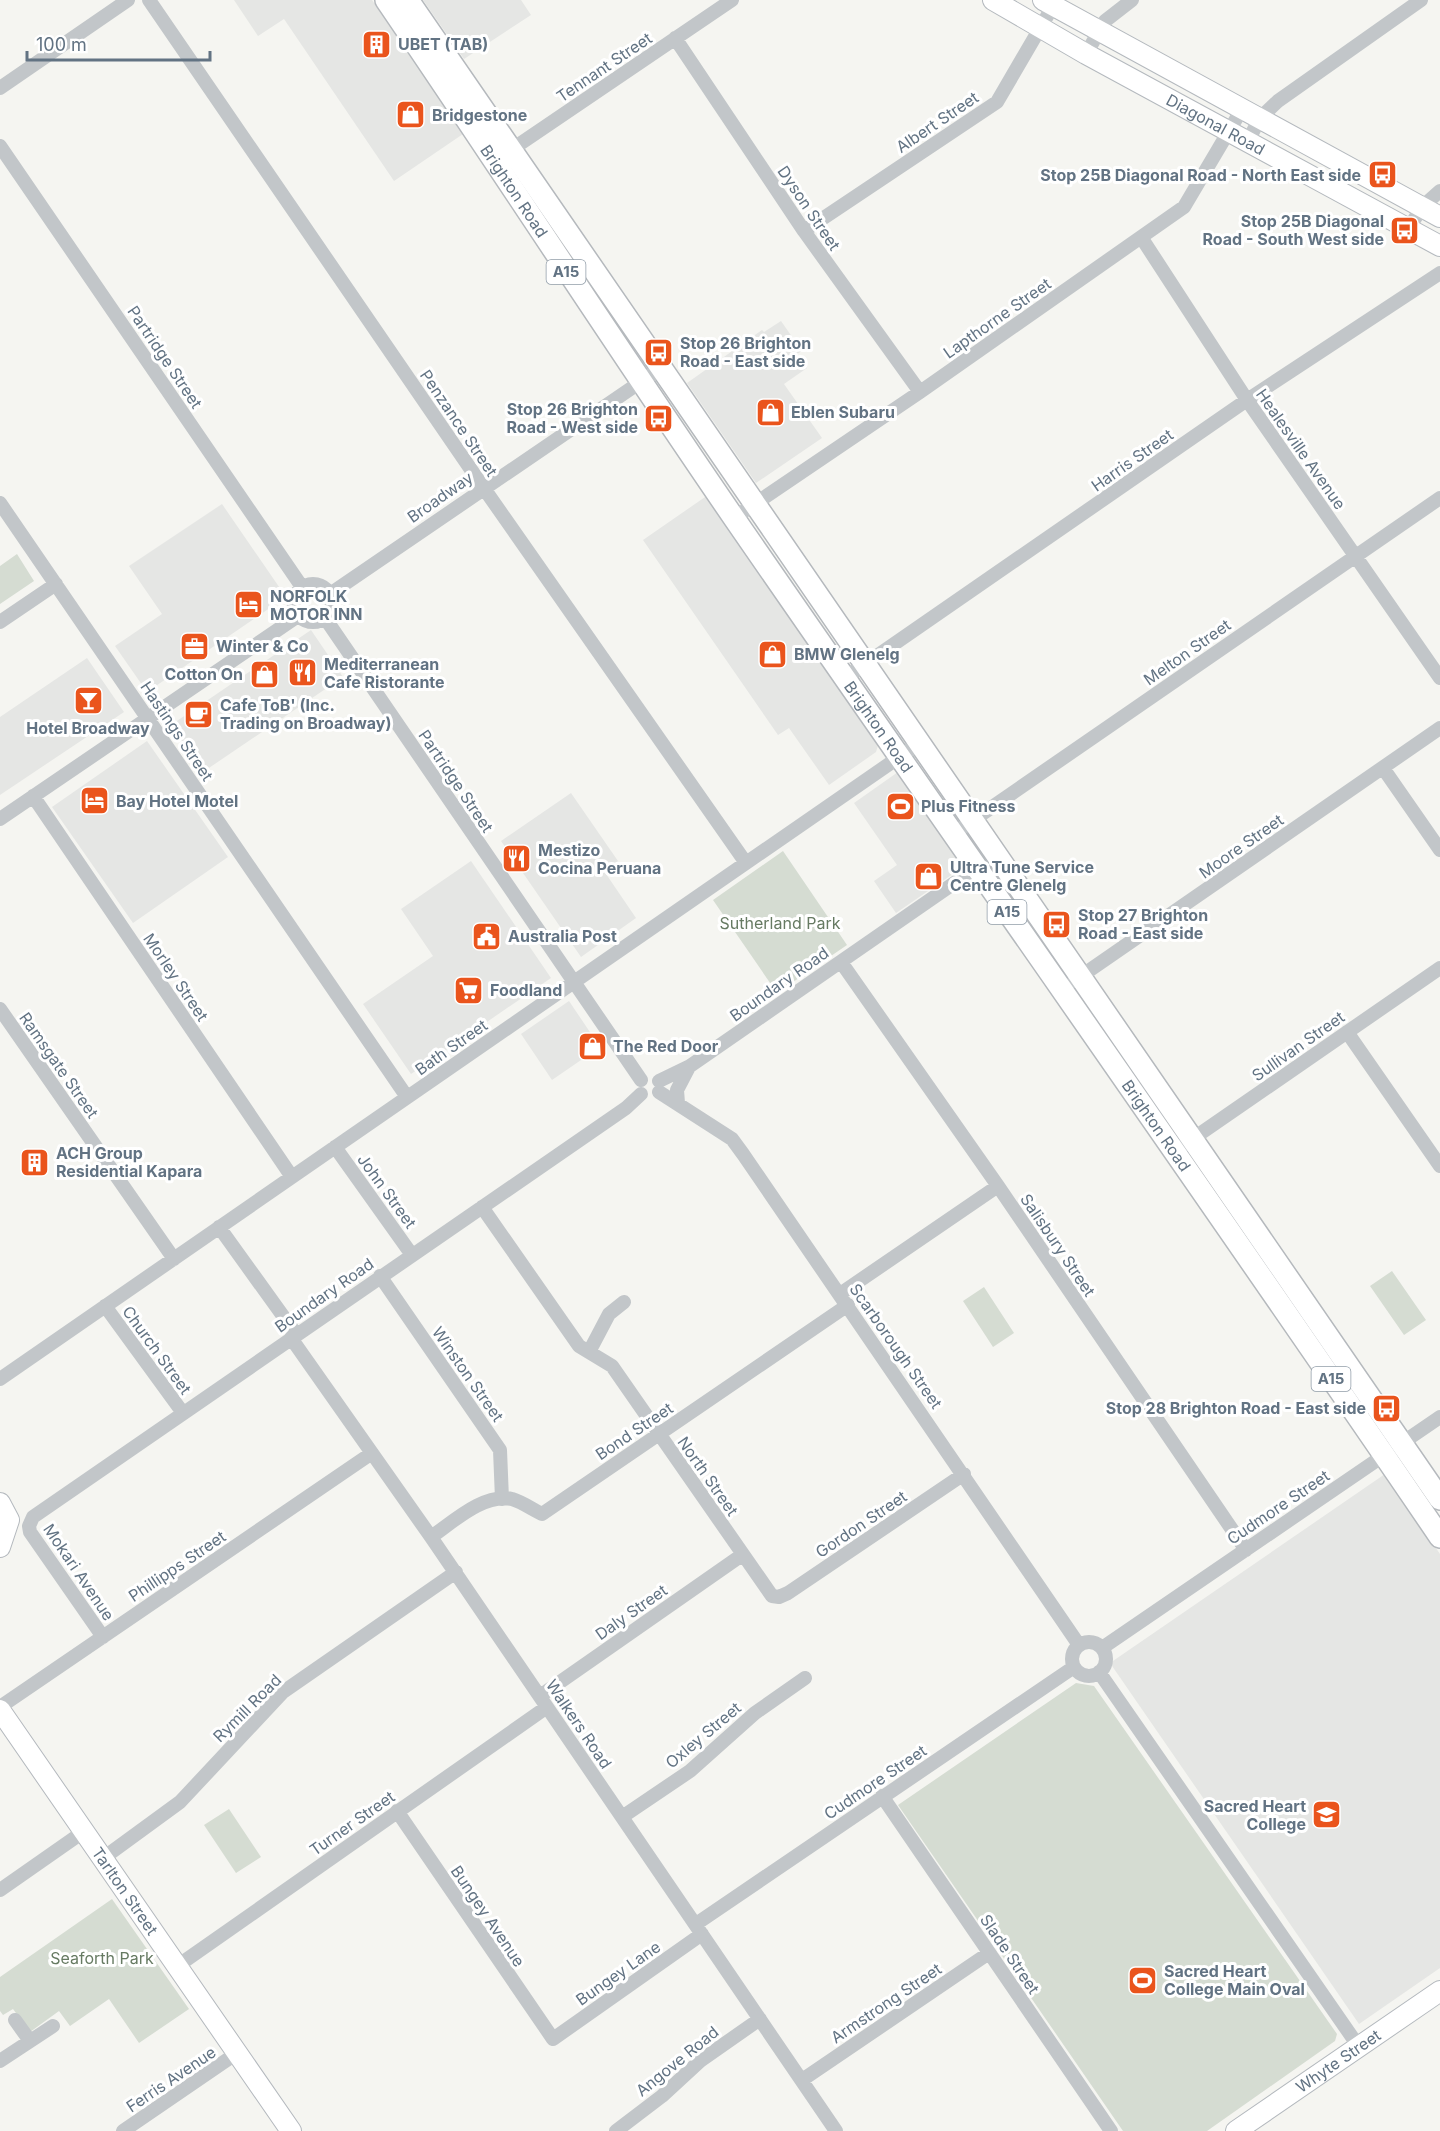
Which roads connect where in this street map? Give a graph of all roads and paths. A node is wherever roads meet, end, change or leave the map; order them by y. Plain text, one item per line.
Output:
1 (128, 0) edge
2 (149, 0) edge
3 (386, 0) edge
4 (408, 0) edge
5 (732, 0) edge
6 (993, 0) edge
7 (1132, 0) edge
8 (1421, 0) edge
9 (1048, 3) edge
10 (1040, 28) junction
11 (1097, 32) junction
12 (675, 38) junction
13 (1086, 54) junction
14 (0, 88) edge
15 (1242, 109) junction
16 (1260, 118) junction
17 (1230, 132) junction
18 (1248, 141) junction
19 (0, 146) edge
20 (502, 155) junction
21 (1440, 191) edge
22 (1422, 207) junction
23 (1440, 217) edge
24 (1409, 228) junction
25 (804, 231) junction
26 (1141, 237) junction
27 (1440, 246) edge
28 (1440, 273) edge
29 (661, 368) junction
30 (641, 381) junction
31 (920, 392) junction
32 (1247, 400) junction
33 (483, 487) junction
34 (1440, 498) edge
35 (0, 503) edge
36 (754, 505) junction
37 (734, 518) junction
38 (1355, 556) junction
39 (56, 584) junction
40 (302, 587) junction
41 (330, 594) junction
42 (298, 616) junction
43 (325, 618) junction
44 (0, 622) edge
45 (865, 665) junction
46 (845, 678) junction
47 (1440, 678) edge
48 (148, 718) junction
49 (1440, 728) edge
50 (921, 742) junction
51 (899, 757) junction
52 (1383, 768) junction
53 (33, 796) junction
54 (0, 819) edge
55 (972, 821) junction
56 (953, 834) junction
57 (1440, 850) edge
58 (746, 863) junction
59 (976, 868) junction
60 (841, 962) junction
61 (1440, 968) edge
62 (1080, 977) junction
63 (574, 982) junction
64 (1062, 990) junction
65 (0, 1009) edge
66 (1347, 1032) junction
67 (690, 1066) junction
68 (641, 1087) junction
69 (659, 1087) junction
70 (406, 1097) junction
71 (678, 1103) junction
72 (1193, 1138) junction
73 (335, 1147) junction
74 (1175, 1151) junction
75 (1440, 1166) edge
76 (292, 1177) junction
77 (998, 1186) junction
78 (482, 1207) junction
79 (219, 1227) junction
80 (412, 1255) junction
81 (174, 1258) junction
82 (381, 1276) junction
83 (844, 1299) junction
84 (624, 1302) dead end
85 (105, 1306) junction
86 (294, 1336) junction
87 (589, 1352) junction
88 (0, 1379) edge
89 (183, 1413) junction
90 (1440, 1417) edge
91 (658, 1434) junction
92 (1402, 1443) junction
93 (372, 1453) junction
94 (1383, 1455) junction
95 (964, 1474) junction
96 (502, 1499) junction
97 (1440, 1499) edge
98 (0, 1503) edge
99 (29, 1526) joint
100 (431, 1537) junction
101 (1440, 1537) edge
102 (0, 1547) edge
103 (1246, 1550) junction
104 (742, 1555) junction
105 (456, 1572) junction
106 (775, 1597) joint
107 (103, 1637) junction
108 (1079, 1645) junction
109 (1102, 1648) junction
110 (1074, 1667) junction
111 (1099, 1672) junction
112 (806, 1678) dead end
113 (544, 1701) junction
114 (0, 1709) edge
115 (882, 1796) junction
116 (397, 1811) junction
117 (622, 1817) junction
118 (83, 1832) junction
119 (102, 1859) junction
120 (0, 1890) edge
121 (699, 1929) junction
122 (989, 1953) junction
123 (176, 1967) junction
124 (1440, 1991) edge
125 (760, 2019) junction
126 (15, 2020) dead end
127 (53, 2026) dead end
128 (553, 2039) joint
129 (30, 2041) junction
130 (1359, 2047) junction
131 (237, 2054) junction
132 (0, 2061) edge
133 (802, 2080) junction
134 (123, 2131) edge
135 (291, 2131) edge
136 (616, 2131) edge
137 (836, 2131) edge
138 (1111, 2131) edge
139 (1236, 2131) edge

1 - 14 street
2 - 33 street, Penzance Street
3 - 20 main road, Brighton Road / A15
4 - 20 main road, Brighton Road / A15
5 - 12 street, Tennant Street
6 - 10 main road, Diagonal Road
7 - 11 street
8 - 16 street
9 - 10 street, Albert Street
9 - 11 main road, Diagonal Road
10 - 13 main road, Diagonal Road
10 - 25 street, Albert Street
11 - 13 street
11 - 15 main road, Diagonal Road
12 - 20 street, Tennant Street
12 - 25 street, Dyson Street
13 - 17 main road, Diagonal Road
15 - 16 main road, Diagonal Road
15 - 17 street, Lapthorne Street
16 - 18 street
16 - 22 main road, Diagonal Road
17 - 18 main road, Diagonal Road
17 - 26 street, Lapthorne Street
18 - 24 main road, Diagonal Road
19 - 40 street, Partridge Street
20 - 29 main road, Brighton Road / A15
20 - 30 main road, Brighton Road / A15
21 - 22 street
22 - 23 main road, Diagonal Road
22 - 24 street
24 - 27 main road, Diagonal Road
25 - 31 street, Dyson Street
26 - 31 street, Lapthorne Street
26 - 32 street, Healesville Avenue
28 - 32 street, Harris Street
29 - 30 street, Broadway
29 - 36 main road, Brighton Road / A15
30 - 33 street, Broadway
30 - 37 main road, Brighton Road / A15
31 - 36 street, Lapthorne Street
32 - 38 street, Healesville Avenue
32 - 45 street, Harris Street
33 - 41 street, Broadway
33 - 58 street, Penzance Street
34 - 38 street, Melton Street
35 - 39 street, Hastings Street
36 - 37 street, Lapthorne Street
36 - 45 main road, Brighton Road / A15
37 - 46 main road, Brighton Road / A15
38 - 47 street, Healesville Avenue
38 - 55 street, Melton Street
39 - 44 street
39 - 48 street, Hastings Street
40 - 41 street
40 - 42 street
41 - 43 street
42 - 43 street
42 - 48 street
43 - 63 street, Partridge Street
45 - 46 street, Harris Street
45 - 50 main road, Brighton Road / A15
46 - 51 main road, Brighton Road / A15
48 - 53 street
48 - 70 street, Hastings Street
49 - 52 street, Moore Street
50 - 51 street, Bath Street
50 - 55 main road, Brighton Road / A15
51 - 56 main road, Brighton Road / A15
51 - 58 street, Bath Street
52 - 57 street
52 - 62 street, Moore Street
53 - 54 street
53 - 76 street, Morley Street
55 - 56 street, Melton Street
55 - 62 main road, Brighton Road / A15
56 - 59 main road, Brighton Road / A15
58 - 63 street, Bath Street
59 - 60 street, Boundary Road
59 - 64 main road, Brighton Road / A15
60 - 67 street, Boundary Road
60 - 77 street, Salisbury Street
61 - 66 street, Sullivan Street
62 - 64 street, Moore Street
62 - 72 main road, Brighton Road / A15
63 - 68 street, Partridge Street
63 - 70 street, Bath Street
64 - 74 main road, Brighton Road / A15
65 - 81 street, Ramsgate Street
66 - 72 street, Sullivan Street
66 - 75 street
67 - 69 street, Boundary Road
67 - 71 street, Boundary Road
68 - 69 street, Boundary Road
68 - 78 street, Boundary Road
69 - 71 street, Scarborough Street
70 - 73 street, Bath Street
71 - 83 street, Scarborough Street
72 - 74 street, Sullivan Street
72 - 92 main road, Brighton Road / A15
73 - 76 street, Bath Street
73 - 80 street, John Street
74 - 94 main road, Brighton Road / A15
76 - 79 street, Bath Street
77 - 83 street, Bond Street
77 - 103 street, Salisbury Street
78 - 80 street, Boundary Road
78 - 87 street, North Street
79 - 81 street, Bath Street
79 - 86 street, Walkers Road
80 - 82 street, Boundary Road
81 - 85 street, Bath Street
82 - 86 street, Boundary Road
82 - 96 street, Winston Street
83 - 91 street, Bond Street
83 - 95 street, Scarborough Street
84 - 87 street
85 - 88 street, Bath Street
85 - 89 street, Church Street
86 - 89 street, Boundary Road
86 - 93 street, Walkers Road
87 - 91 street, North Street
89 - 99 street, Boundary Road
90 - 92 street, Cudmore Street
91 - 96 street, Bond Street
91 - 104 street, North Street
92 - 94 street, Cudmore Street
92 - 97 main road, Brighton Road / A15
93 - 100 street, Walkers Road
93 - 107 street, Phillipps Street
94 - 101 main road, Brighton Road / A15
94 - 103 street, Cudmore Street
95 - 106 street, Gordon Street
95 - 108 street, Scarborough Street
96 - 100 street
98 - 102 main road
99 - 107 street, Mokari Avenue
100 - 105 street, Walkers Road
103 - 109 street, Cudmore Street
104 - 106 street, North Street
104 - 113 street, Daly Street
105 - 113 street, Walkers Road
105 - 119 street, Rymill Road
107 - 114 street, Phillipps Street
108 - 109 street
108 - 110 street
109 - 111 street
110 - 111 street
110 - 115 street, Cudmore Street
111 - 130 street
112 - 117 street, Oxley Street
113 - 116 street, Turner Street
113 - 117 street, Walkers Road
114 - 118 main road, Tarlton Street
115 - 121 street, Cudmore Street
115 - 122 street, Slade Street
116 - 123 street, Turner Street
116 - 128 street, Bungey Avenue
117 - 121 street, Walkers Road
118 - 119 main road, Tarlton Street
118 - 120 street
119 - 123 main road, Tarlton Street
121 - 125 street, Walkers Road
121 - 128 street, Bungey Lane
122 - 133 street, Armstrong Street
122 - 138 street, Slade Street
123 - 131 main road, Tarlton Street
124 - 130 main road, Whyte Street
125 - 133 street, Walkers Road
125 - 136 street, Angove Road
126 - 129 street
127 - 129 street
129 - 132 street
130 - 139 main road, Whyte Street
131 - 134 street, Ferris Avenue
131 - 135 main road, Tarlton Street
133 - 137 street, Walkers Road

